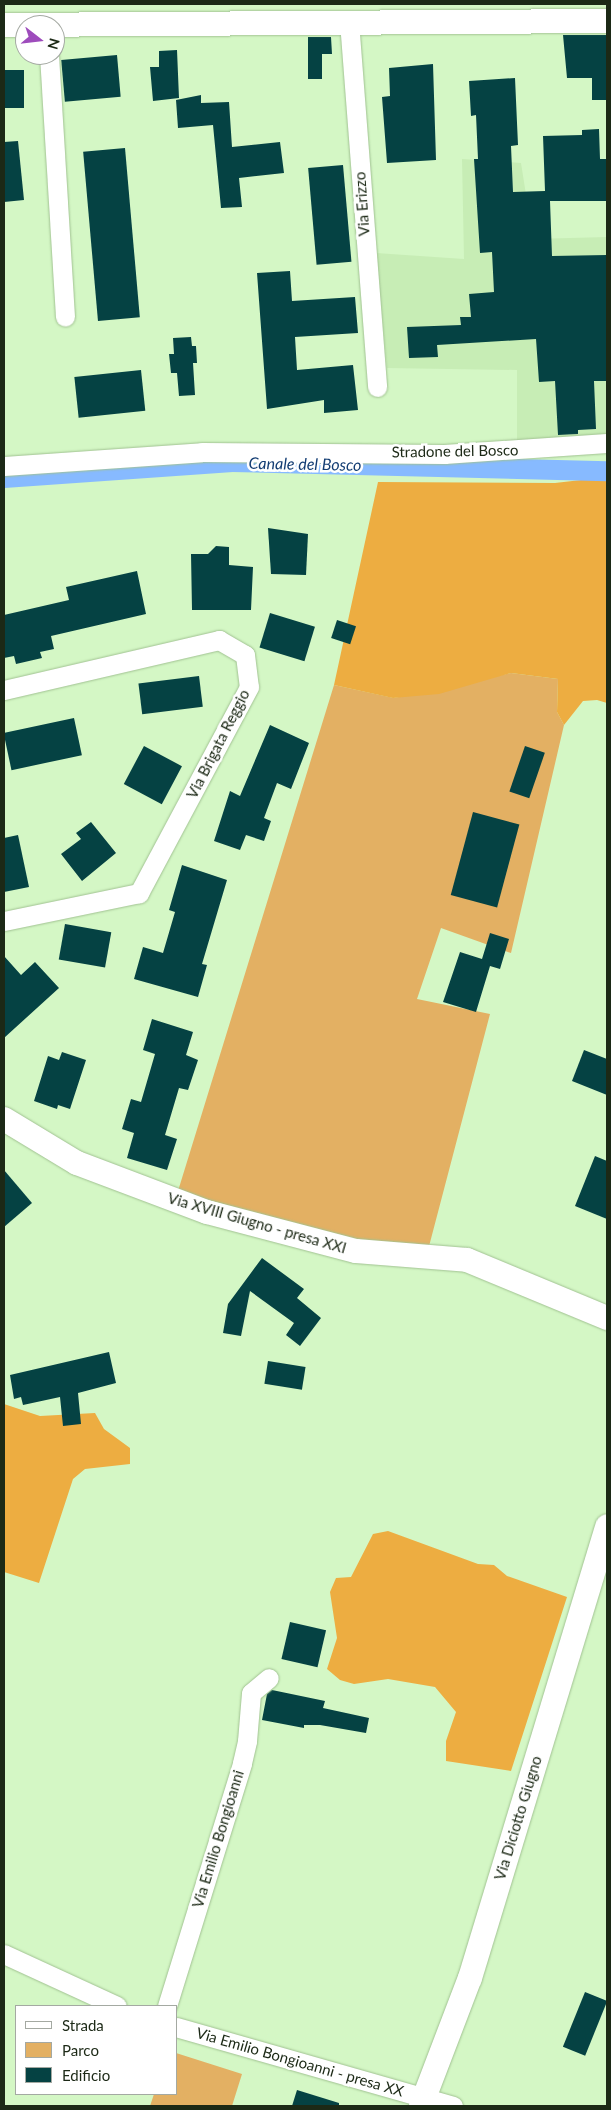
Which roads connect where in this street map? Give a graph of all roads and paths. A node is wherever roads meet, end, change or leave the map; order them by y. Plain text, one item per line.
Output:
1 (349, 20) junction
2 (607, 21) edge
3 (65, 25) edge
4 (50, 65) edge
5 (65, 316) dead end
6 (377, 388) dead end
7 (607, 443) edge
8 (4, 466) edge
9 (4, 690) edge
10 (4, 921) edge
11 (4, 1119) edge
12 (607, 1318) edge
13 (607, 1526) edge
14 (269, 1678) dead end
15 (4, 1954) edge
16 (115, 2005) edge
17 (167, 2005) edge
18 (178, 2028) edge
19 (423, 2102) edge
20 (453, 2106) edge

1 - 2 main road
1 - 3 main road
1 - 6 street, Via Erizzo
4 - 5 street
7 - 8 street, Stradone del Bosco
9 - 10 street, Via Brigata Reggio
11 - 12 main road, Via XVIII Giugno - presa XXI
13 - 19 main road, Via Diciotto Giugno
14 - 17 street, Via Emilio Bongioanni
15 - 16 street
18 - 19 street, Via Emilio Bongioanni - presa XX
19 - 20 street, Via Emilio Bongioanni - presa XX

